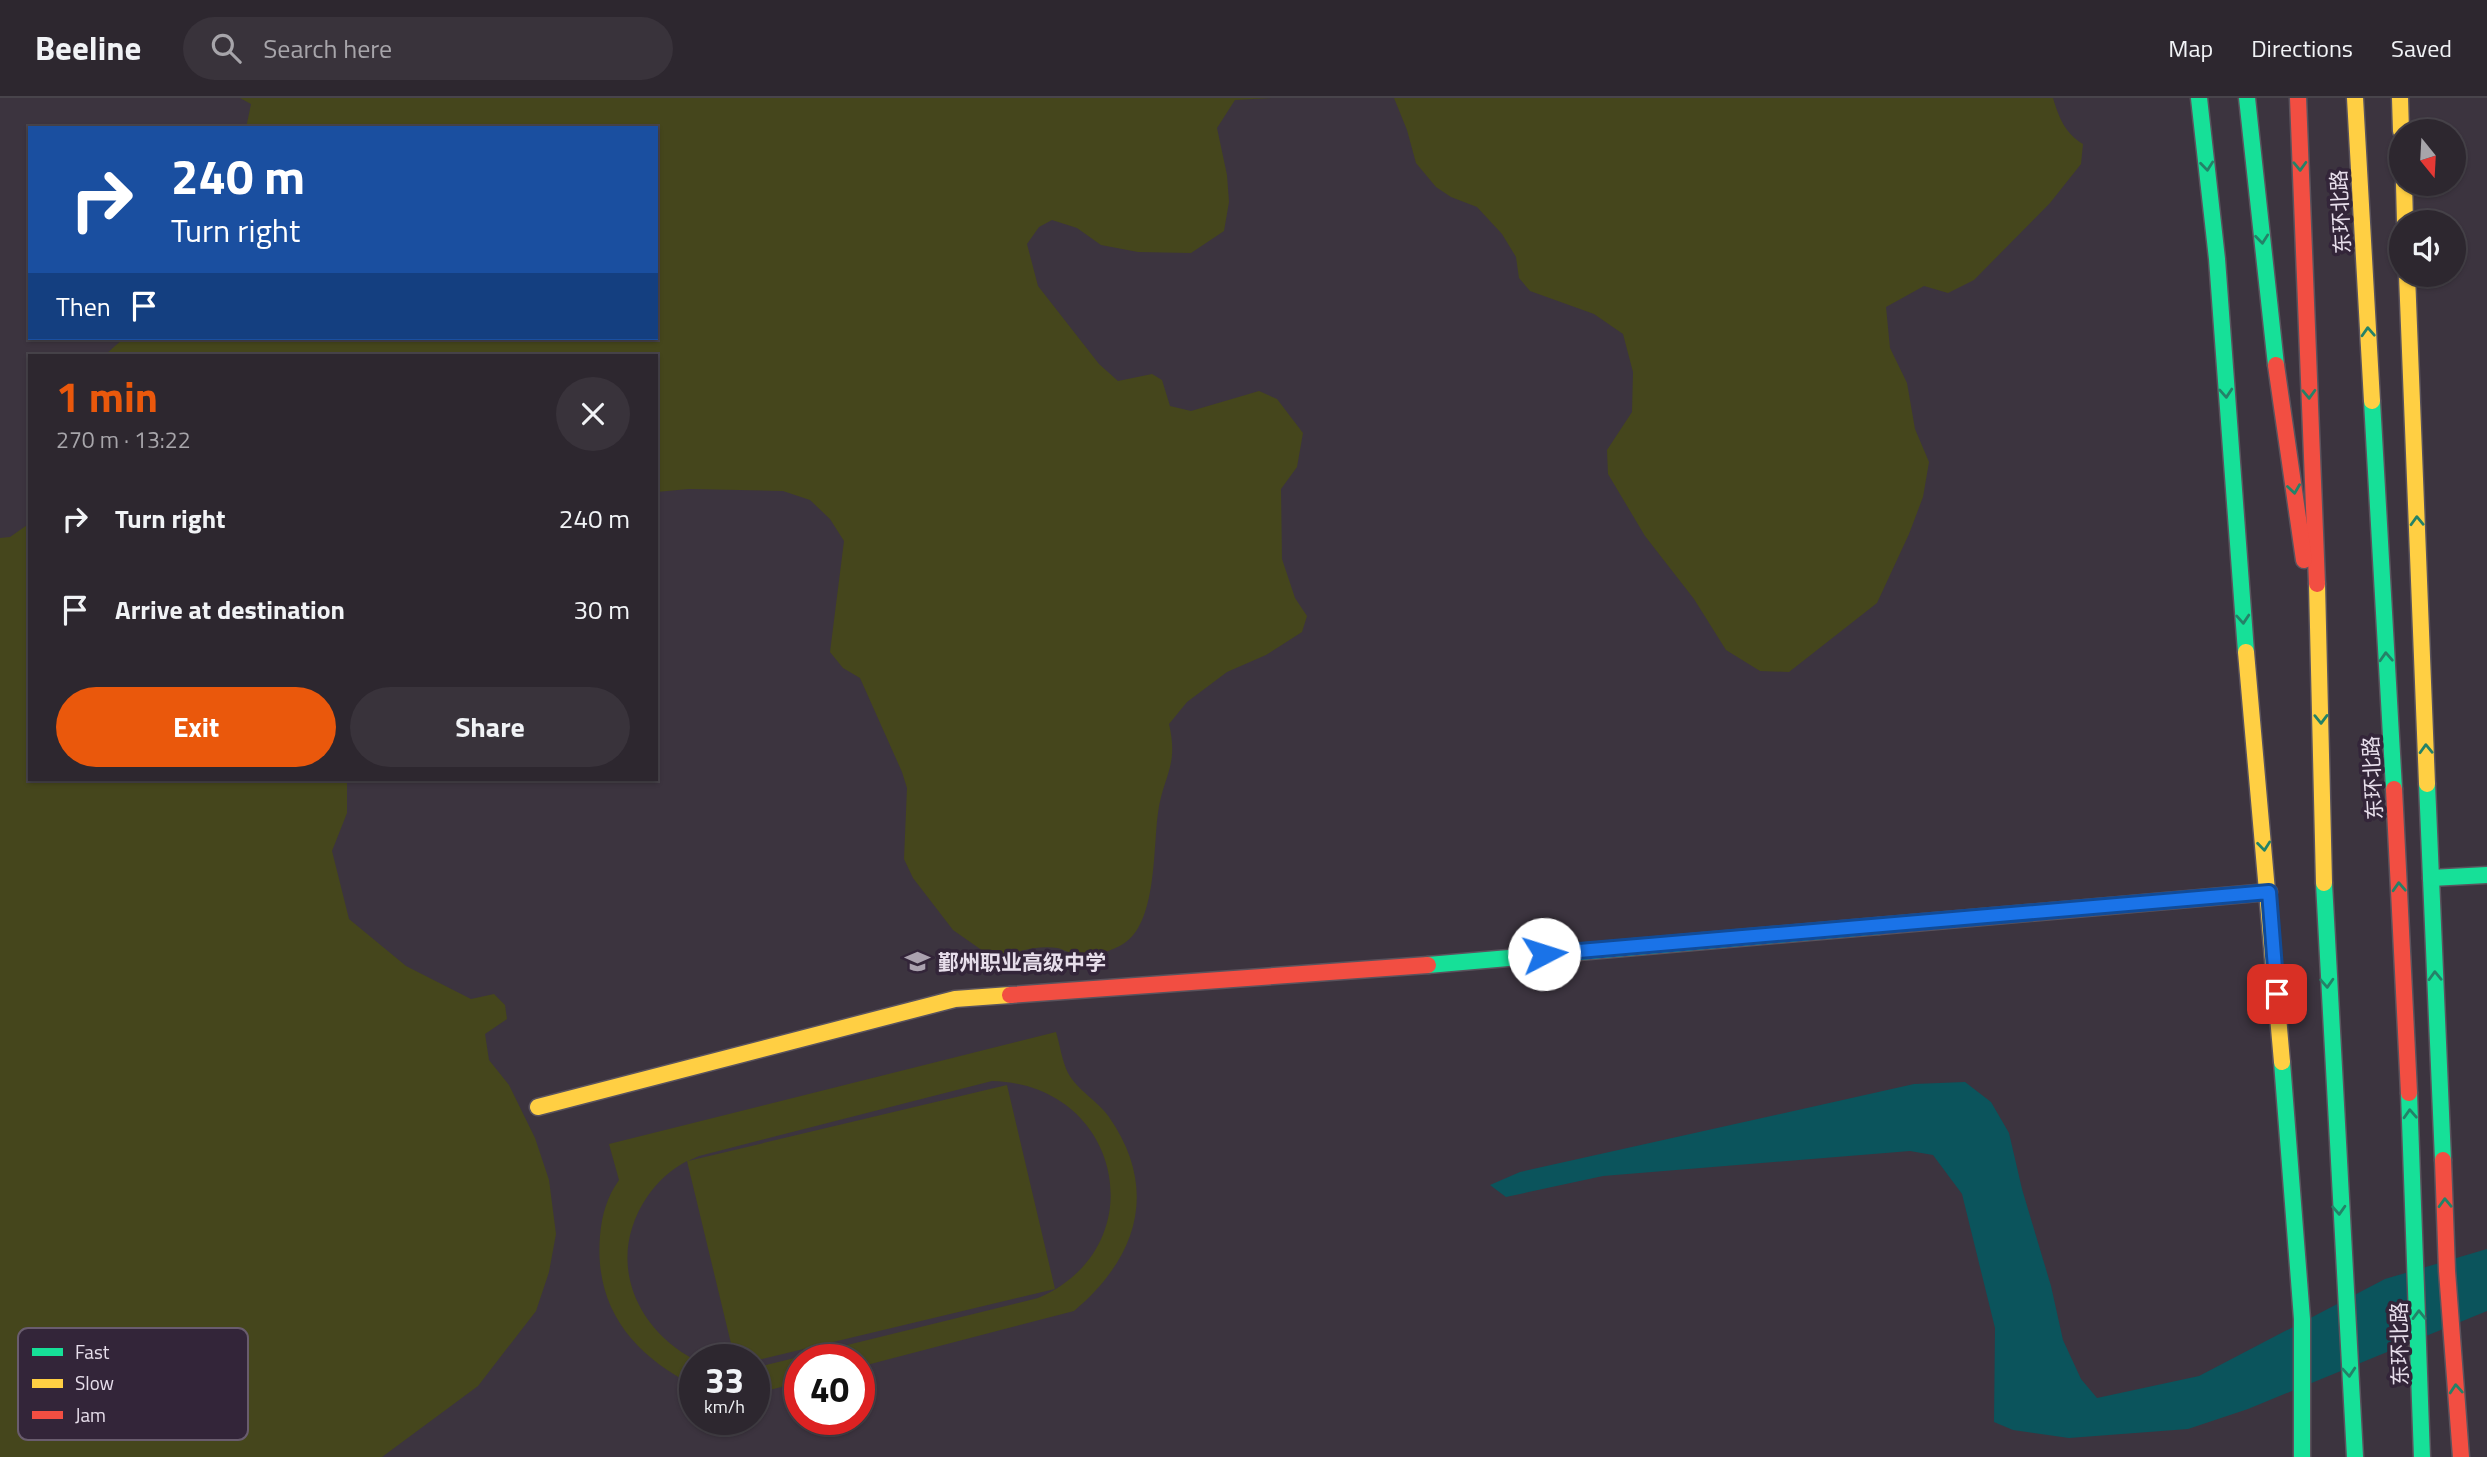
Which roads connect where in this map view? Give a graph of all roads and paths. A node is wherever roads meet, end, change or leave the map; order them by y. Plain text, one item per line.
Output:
1 (2199, 98) edge
2 (2247, 98) edge
3 (2298, 98) edge
4 (2355, 98) edge
5 (2400, 98) edge
6 (2401, 119) edge
7 (2407, 287) edge
8 (2321, 676) junction
9 (2487, 875) edge
10 (2431, 878) junction
11 (2269, 892) junction
12 (538, 1107) dead end
13 (2302, 1457) edge
14 (2355, 1457) edge
15 (2423, 1457) edge
16 (2460, 1457) edge

1 -> 11 main road
2 -> 8 main road
3 -> 8 main road, 东环北路
15 -> 4 main road, 东环北路
5 - 6 main road
10 -> 7 main road
8 -> 14 main road, 东环北路
9 - 10 main road
16 -> 10 main road
11 - 12 main road
11 - 13 main road

